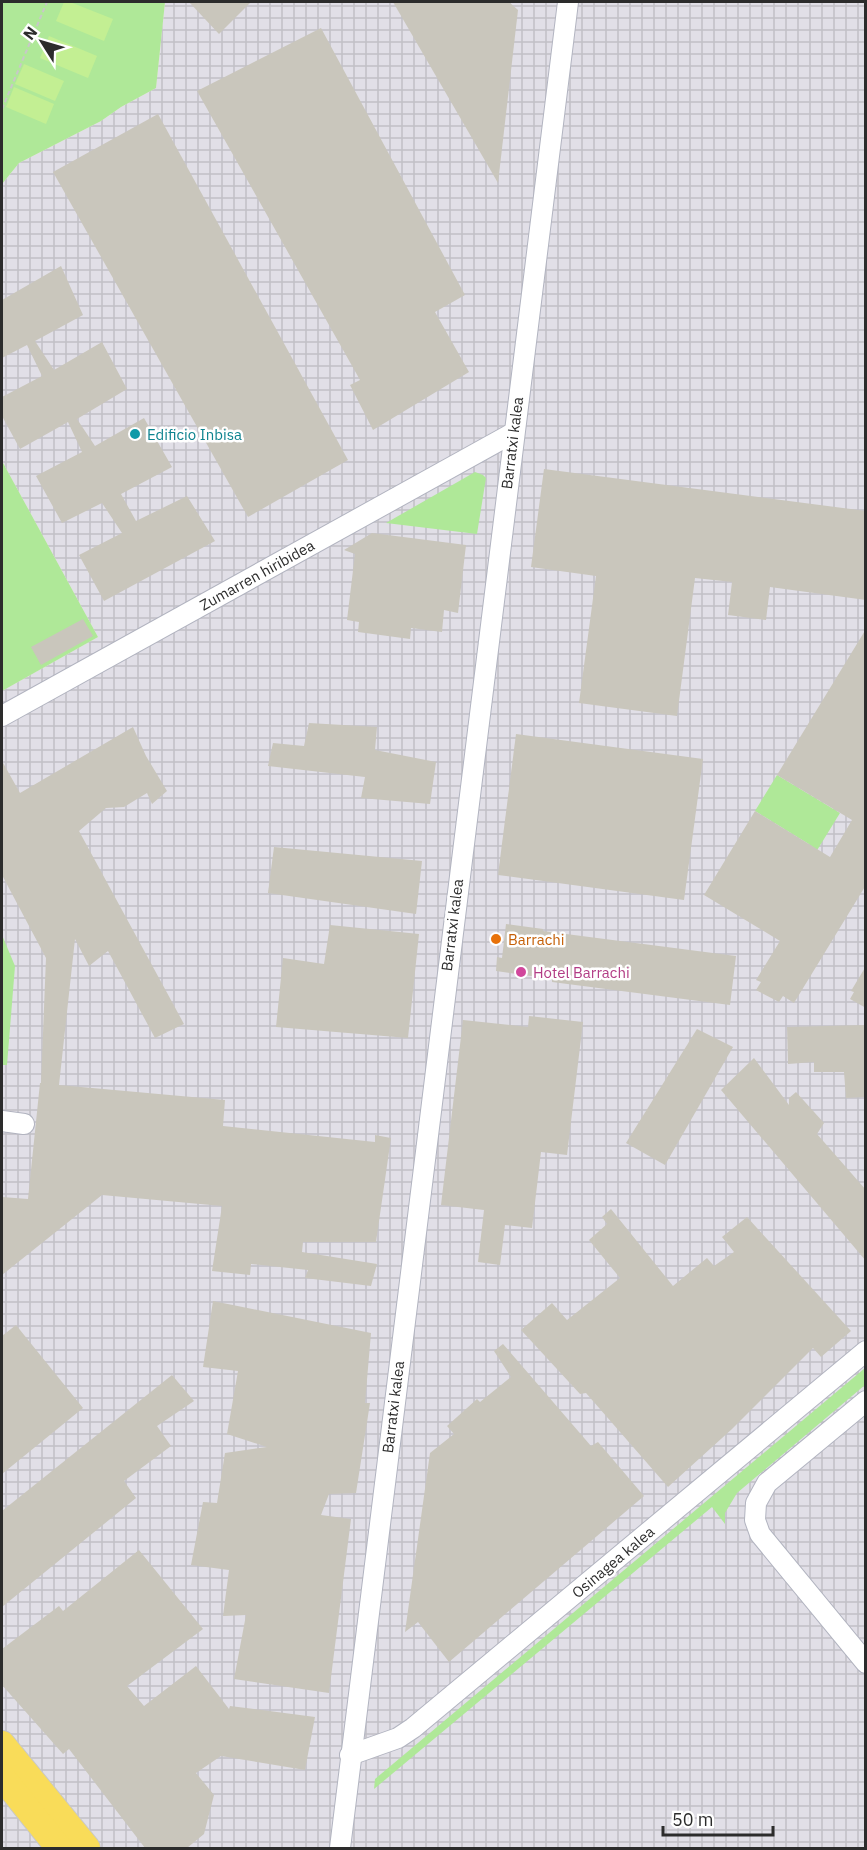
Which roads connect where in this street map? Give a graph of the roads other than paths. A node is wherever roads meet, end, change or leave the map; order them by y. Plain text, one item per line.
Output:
1 (568, 2) edge
2 (513, 433) junction
3 (2, 716) edge
4 (2, 1121) edge
5 (24, 1124) dead end
6 (866, 1351) edge
7 (866, 1401) edge
8 (866, 1663) edge
9 (2, 1744) edge
10 (350, 1755) junction
11 (2, 1777) edge
12 (59, 1848) edge
13 (87, 1848) edge
14 (340, 1848) edge

1 - 2 street, Barratxi kalea
2 - 3 street, Zumarren hiribidea
2 - 10 street, Barratxi kalea
4 - 5 street
6 - 10 street, Osinagea kalea
7 - 8 street
9 - 13 main road
10 - 14 street, Barratxi kalea
11 - 12 main road

